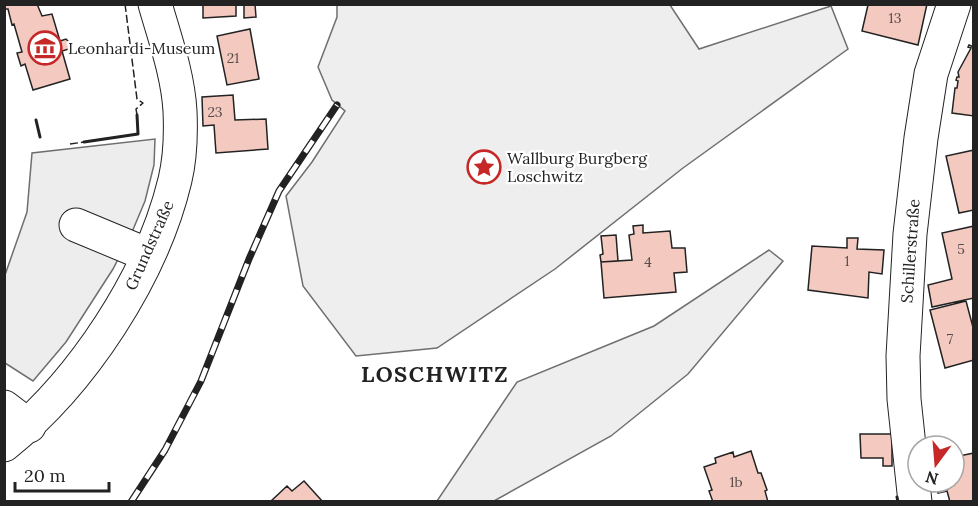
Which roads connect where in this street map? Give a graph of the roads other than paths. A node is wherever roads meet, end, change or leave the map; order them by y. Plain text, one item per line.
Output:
1 (155, 4) edge
2 (954, 4) edge
3 (76, 225) dead end
4 (148, 255) junction
5 (13, 426) edge
6 (915, 501) edge

1 - 4 street, Grundstraße
2 - 6 street, Schillerstraße
3 - 4 street
4 - 5 street, Grundstraße

